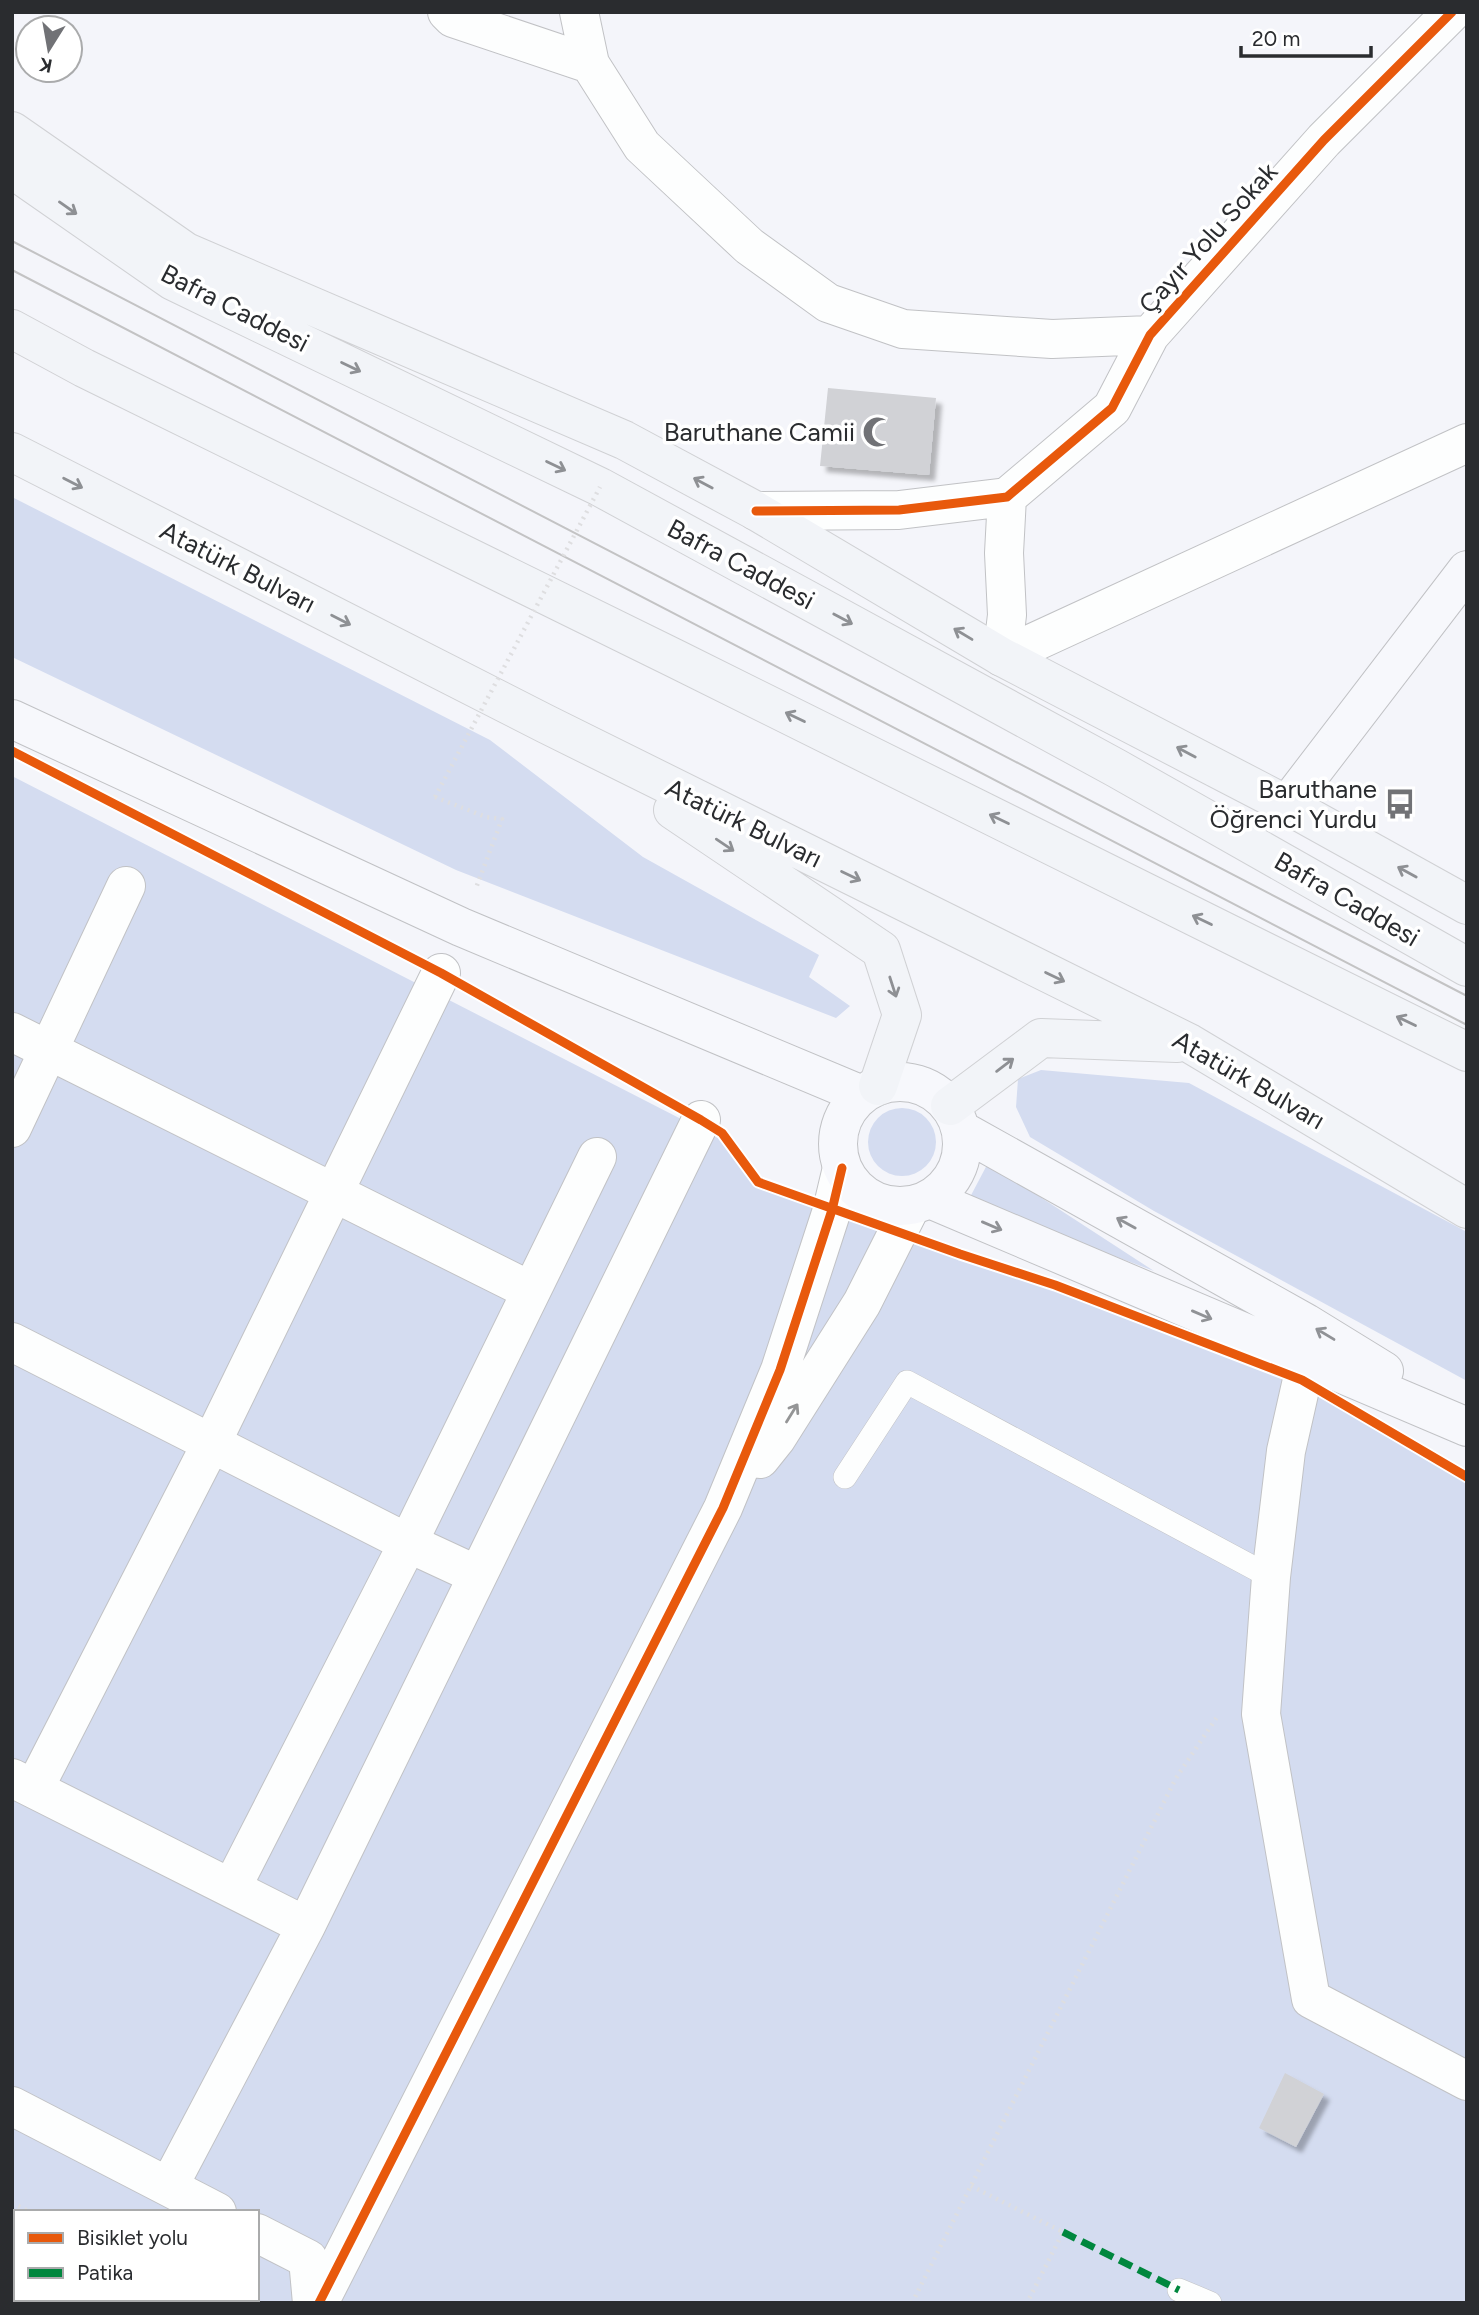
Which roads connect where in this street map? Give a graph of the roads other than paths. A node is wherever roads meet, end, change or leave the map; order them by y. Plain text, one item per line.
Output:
1 (447, 12) edge
2 (579, 12) edge
3 (1452, 12) edge
4 (590, 64) junction
5 (12, 131) edge
6 (12, 169) edge
7 (12, 329) edge
8 (1150, 335) junction
9 (1467, 443) edge
10 (12, 452) edge
11 (1007, 498) junction
12 (755, 511) junction
13 (1467, 570) edge
14 (1002, 657) junction
15 (12, 719) edge
16 (546, 724) junction
17 (1287, 805) junction
18 (126, 886) dead end
19 (1467, 905) edge
20 (1467, 967) edge
21 (442, 973) dead end
22 (12, 1032) edge
23 (1189, 1043) junction
24 (50, 1051) junction
25 (1467, 1052) edge
26 (870, 1090) junction
27 (956, 1118) junction
28 (701, 1120) dead end
29 (12, 1128) edge
30 (597, 1157) dead end
31 (842, 1168) junction
32 (334, 1191) junction
33 (920, 1203) junction
34 (1467, 1209) edge
35 (531, 1292) junction
36 (12, 1343) edge
37 (1302, 1380) dead end
38 (1467, 1421) edge
39 (1467, 1427) edge
40 (212, 1442) junction
41 (845, 1477) dead end
42 (723, 1508) junction
43 (408, 1543) junction
44 (477, 1575) junction
45 (1272, 1577) junction
46 (23, 1783) edge
47 (232, 1887) junction
48 (306, 1926) junction
49 (1467, 2081) edge
50 (12, 2106) edge
51 (169, 2186) junction
52 (213, 2210) edge
53 (259, 2234) edge
54 (1179, 2290) dead end
55 (312, 2303) edge
56 (319, 2303) edge
57 (1210, 2303) edge

1 - 4 street
2 - 4 street
3 - 8 street, Çayır Yolu Sokak
4 - 8 street
12 -> 5 main road, Bafra Caddesi
6 -> 20 main road, Bafra Caddesi
25 -> 7 main road
8 - 11 street, Çayır Yolu Sokak
9 - 14 street
10 -> 16 main road, Atatürk Bulvarı
11 - 12 street
11 - 14 street
14 -> 12 main road, Bafra Caddesi
13 - 17 main road
17 -> 14 main road, Bafra Caddesi
15 - 26 main road
16 -> 23 main road, Atatürk Bulvarı
16 -> 26 main road
19 -> 17 main road, Bafra Caddesi
18 - 24 street
21 - 32 street
22 - 24 street
27 -> 23 main road
23 - 34 main road, Atatürk Bulvarı
24 - 29 street
24 - 32 street
26 - 27 main road
26 - 31 main road
27 - 33 main road
38 -> 27 main road
28 - 44 street
30 - 35 street
31 - 33 main road
31 - 42 street
32 - 35 street
32 - 40 street
33 -> 39 main road
42 -> 33 street
35 - 43 street
36 - 40 street
37 - 45 street
40 - 43 street
40 - 46 street
41 - 45 lane
42 - 56 street
43 - 44 street
43 - 47 street
44 - 48 street
45 - 49 street
46 - 47 street
47 - 48 street
48 - 51 street
50 - 51 street
51 - 52 street
53 - 55 street
54 - 57 lane

